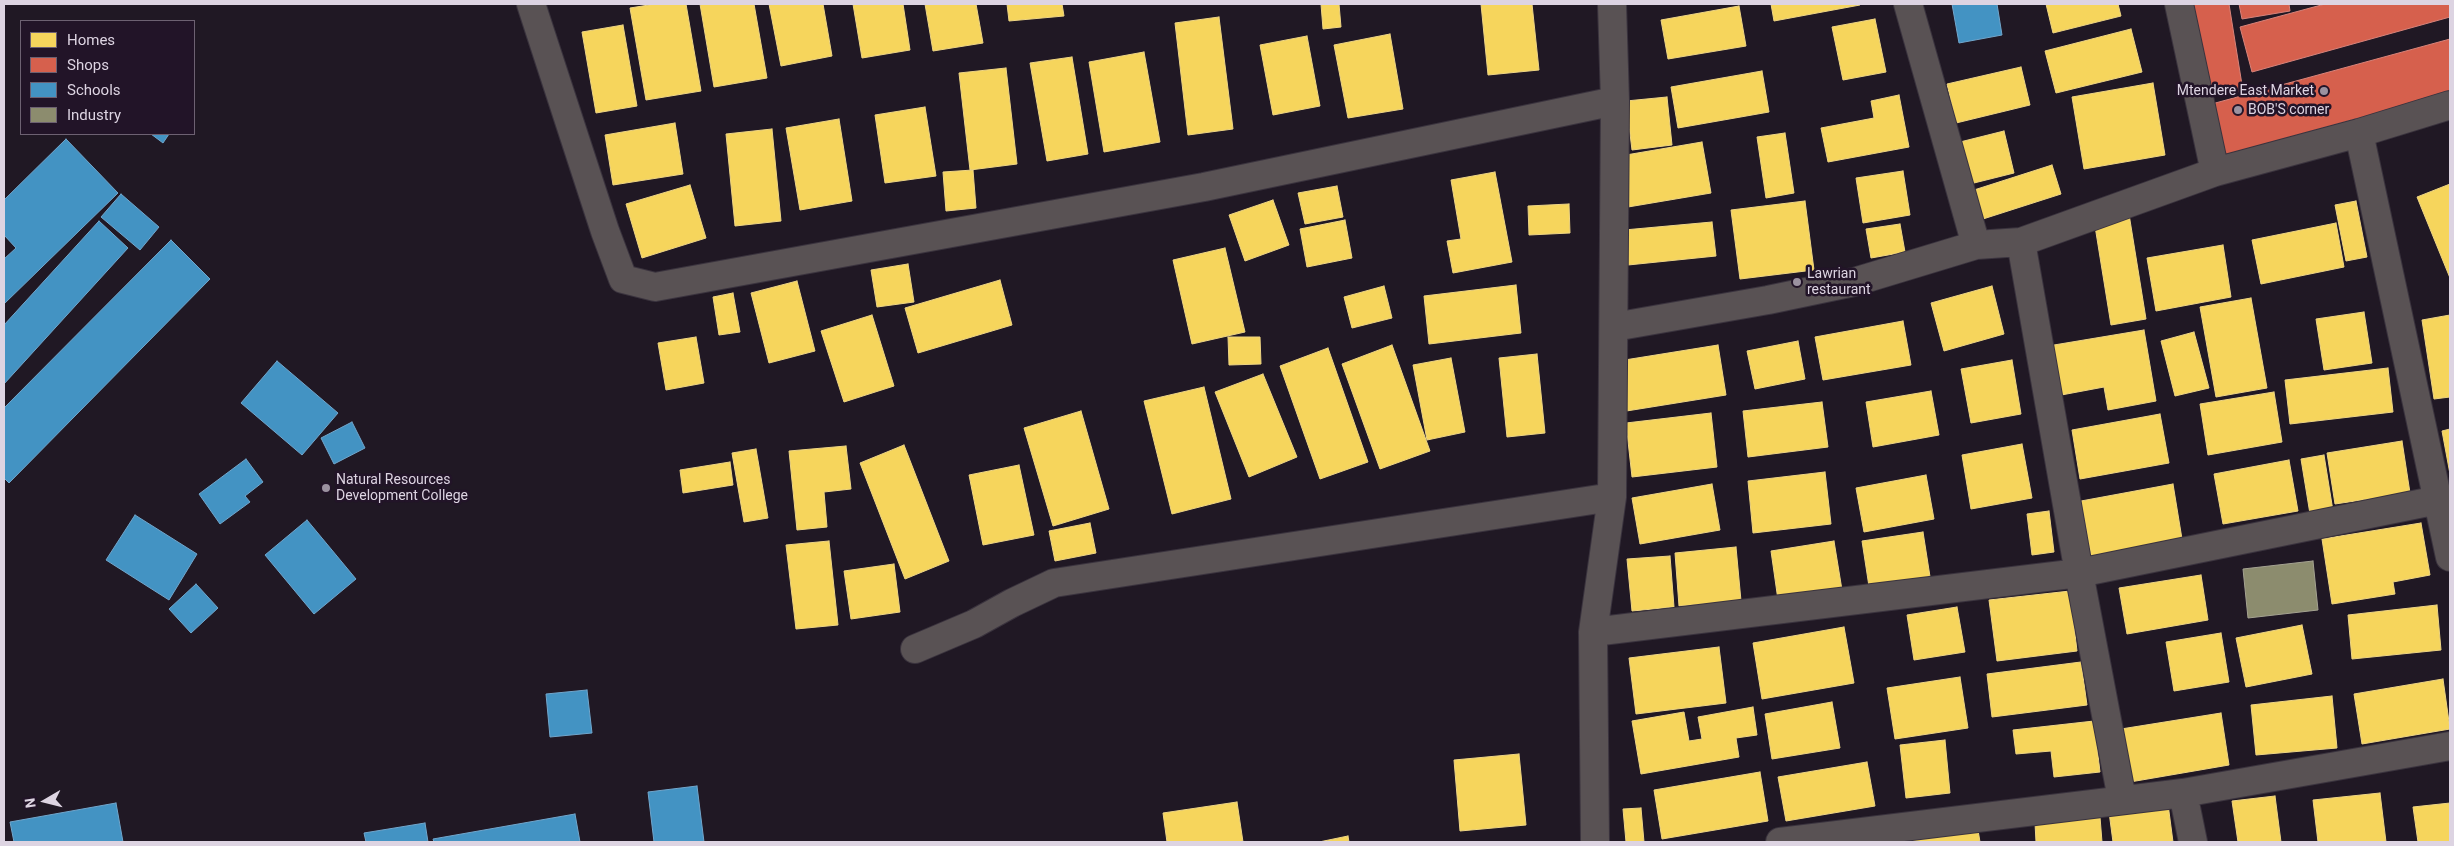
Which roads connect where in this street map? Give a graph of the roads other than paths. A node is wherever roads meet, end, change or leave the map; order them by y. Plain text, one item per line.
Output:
1 (531, 4) edge
2 (1612, 4) edge
3 (1908, 4) edge
4 (2179, 4) edge
5 (1615, 101) junction
6 (2450, 105) edge
7 (2359, 133) junction
8 (2215, 172) junction
9 (2021, 242) junction
10 (1976, 245) junction
11 (1614, 327) junction
12 (1612, 497) junction
13 (2438, 500) junction
14 (2450, 557) edge
15 (2079, 573) junction
16 (1593, 632) junction
17 (915, 649) dead end
18 (2450, 746) edge
19 (2183, 793) junction
20 (2122, 799) junction
21 (1595, 842) edge
22 (1780, 842) edge
23 (2193, 842) edge

1 - 5 street
2 - 5 street
3 - 10 street
4 - 8 street
5 - 11 street
6 - 7 street
7 - 8 street
7 - 13 street
8 - 9 street
9 - 10 street
9 - 15 street
10 - 11 street
11 - 12 street
12 - 16 street
12 - 17 street
13 - 14 street
13 - 15 street
15 - 16 street
15 - 20 street
16 - 21 street
18 - 19 street
19 - 20 street
19 - 23 street
20 - 22 street

